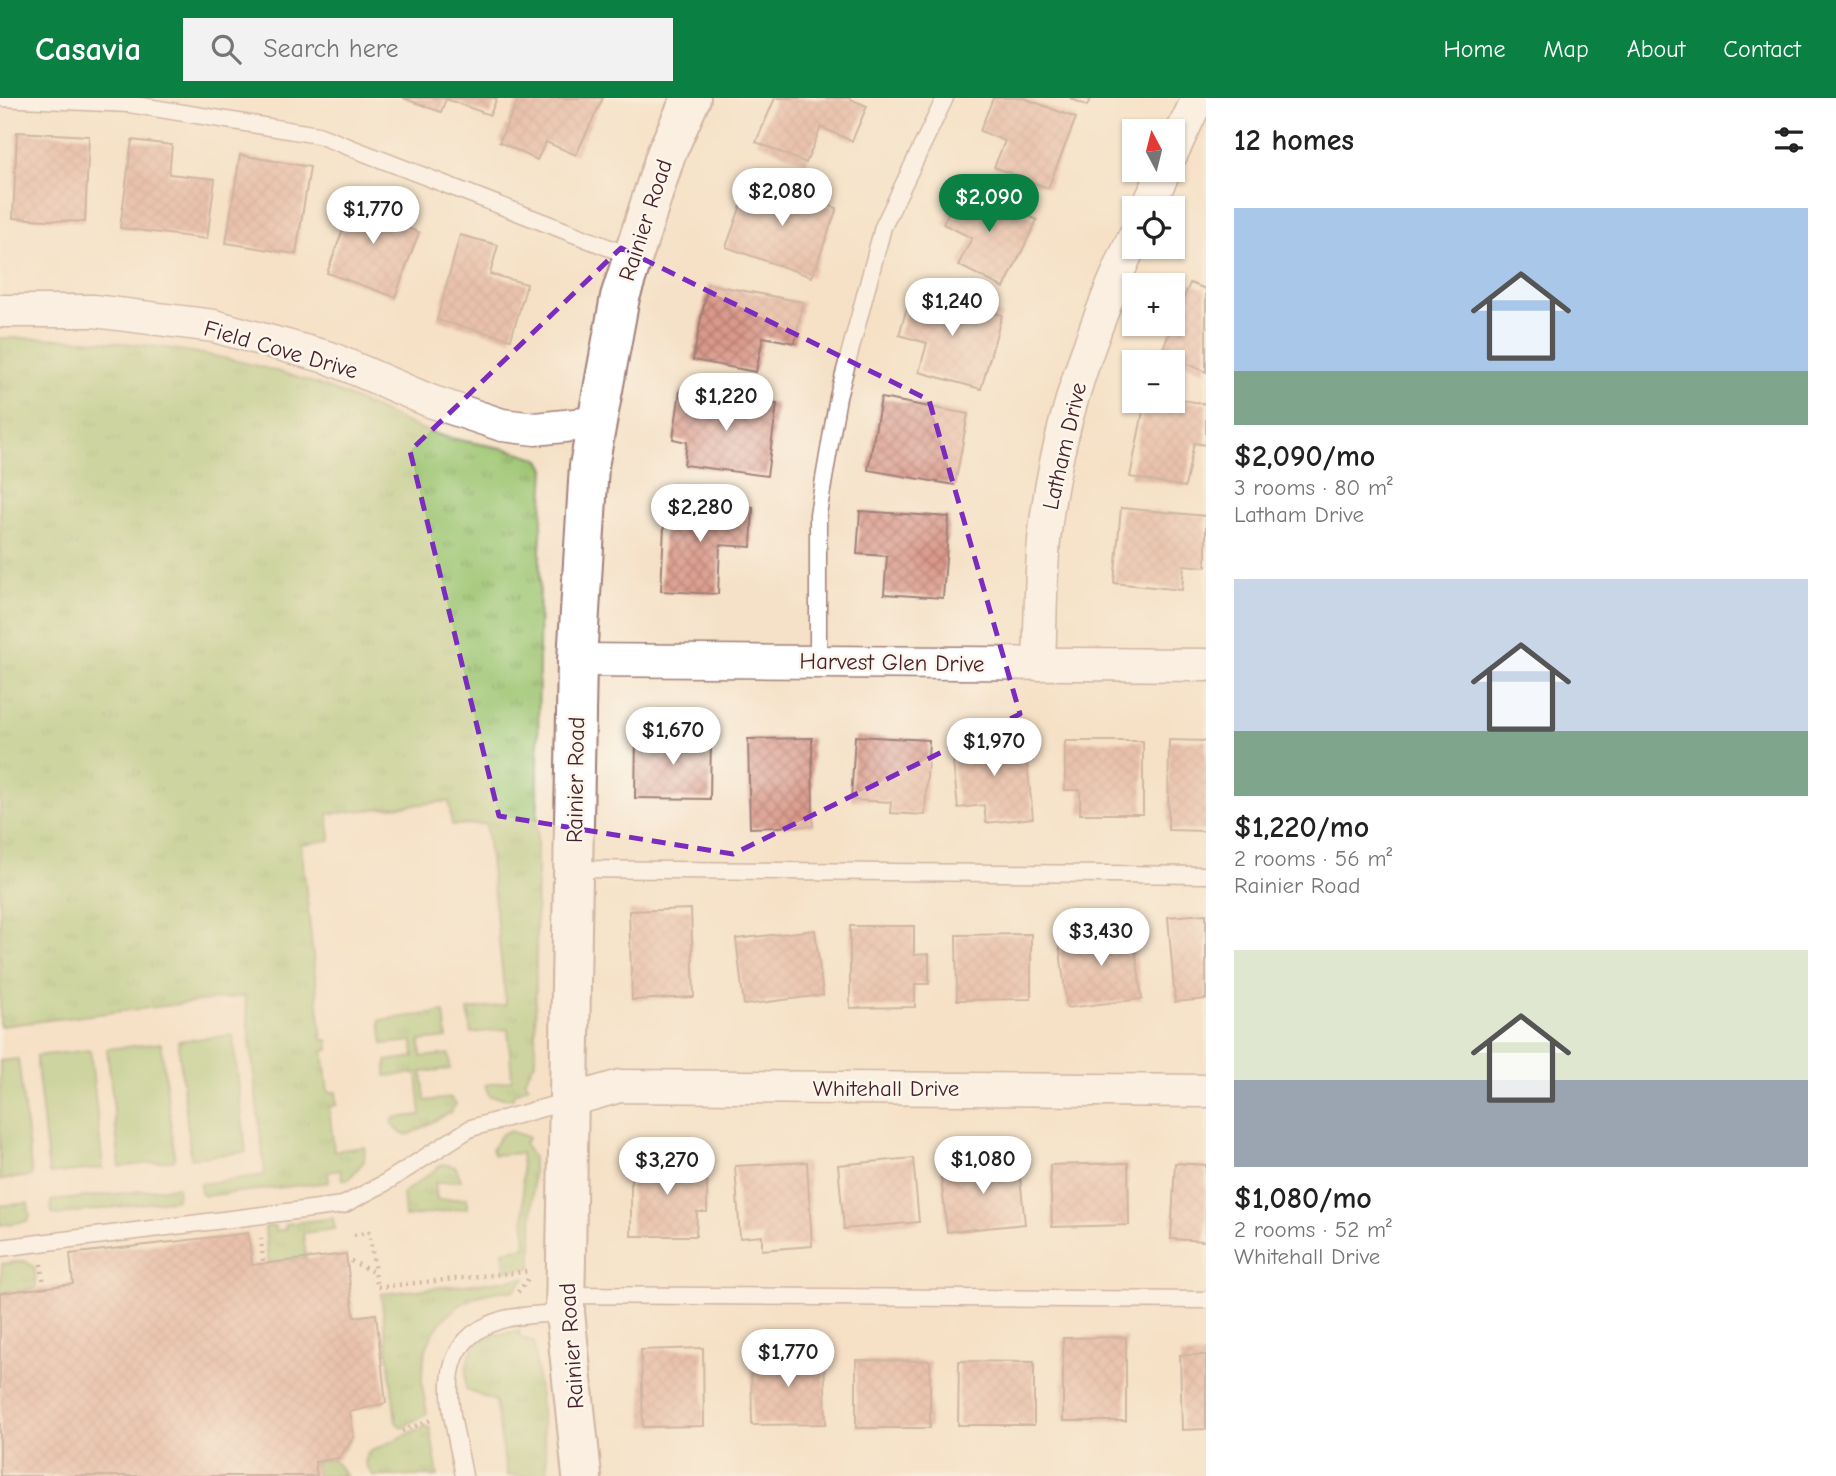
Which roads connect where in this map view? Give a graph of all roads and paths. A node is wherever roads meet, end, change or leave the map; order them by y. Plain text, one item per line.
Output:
1 (0, 98) edge
2 (691, 98) edge
3 (945, 98) edge
4 (1198, 98) edge
5 (1185, 126) edge
6 (633, 257) junction
7 (1124, 259) edge
8 (0, 311) edge
9 (594, 423) junction
10 (577, 660) junction
11 (818, 662) junction
12 (1039, 664) junction
13 (1206, 665) edge
14 (573, 869) junction
15 (1206, 875) edge
16 (1206, 1091) edge
17 (568, 1101) junction
18 (354, 1235) dead end
19 (0, 1248) edge
20 (351, 1261) dead end
21 (375, 1273) junction
22 (507, 1295) dead end
23 (1206, 1300) edge
24 (565, 1303) junction
25 (464, 1476) edge
26 (582, 1476) edge

1 - 6 lane
2 - 6 street, Rainier Road
3 - 11 lane
4 - 5 street
6 - 9 street, Rainier Road
7 - 12 street, Latham Drive
8 - 9 street, Field Cove Drive
9 - 10 street, Rainier Road
10 - 11 street, Harvest Glen Drive
10 - 14 street, Rainier Road
11 - 12 street, Harvest Glen Drive
12 - 13 street, Harvest Glen Drive
14 - 15 lane
14 - 17 street, Rainier Road
16 - 17 street, Whitehall Drive
17 - 19 lane
17 - 24 street, Rainier Road
18 - 21 path
20 - 21 path
21 - 22 path
23 - 24 lane
24 - 25 lane
24 - 26 street, Rainier Road

